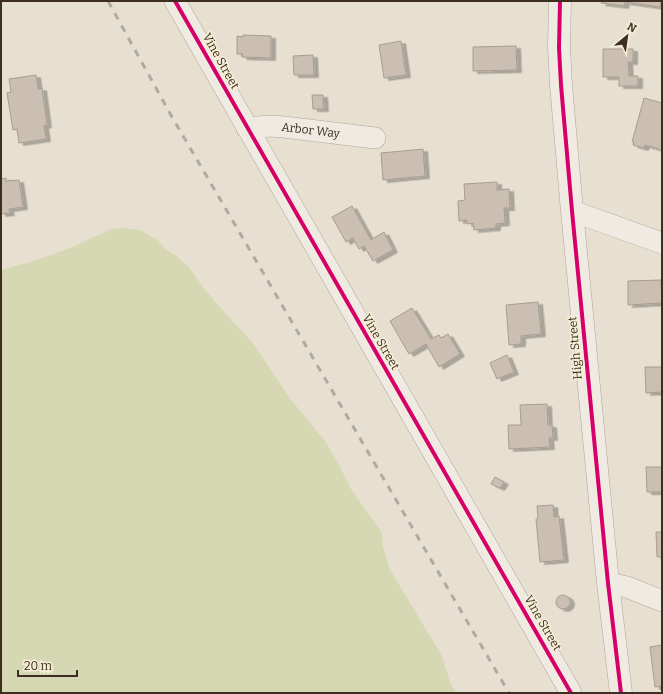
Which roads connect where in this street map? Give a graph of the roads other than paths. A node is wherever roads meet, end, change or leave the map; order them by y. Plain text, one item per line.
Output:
1 (175, 1) edge
2 (560, 1) edge
3 (247, 128) junction
4 (375, 138) dead end
5 (572, 211) junction
6 (662, 244) edge
7 (608, 583) junction
8 (662, 601) edge
9 (571, 693) edge
10 (621, 693) edge

1 - 3 street, Vine Street
2 - 5 street, High Street
3 - 4 street, Arbor Way
3 - 9 street, Vine Street
5 - 6 street
5 - 7 street, High Street
7 - 8 street
7 - 10 street, High Street

